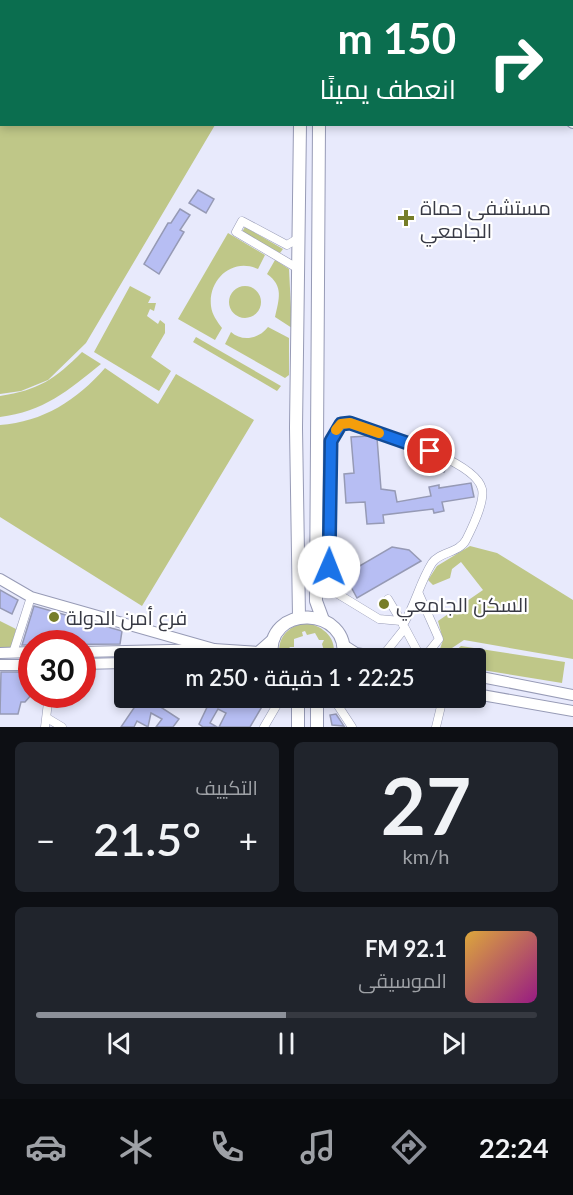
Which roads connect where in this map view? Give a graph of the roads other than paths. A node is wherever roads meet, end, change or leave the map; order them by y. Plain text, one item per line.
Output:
1 (300, 126) edge
2 (319, 126) edge
3 (297, 239) junction
4 (297, 268) junction
5 (0, 579) edge
6 (420, 594) junction
7 (31, 597) junction
8 (388, 599) dead end
9 (299, 617) junction
10 (323, 620) junction
11 (403, 625) junction
12 (274, 637) junction
13 (342, 644) junction
14 (210, 648) edge
15 (262, 648) edge
16 (273, 648) edge
17 (342, 648) edge
18 (348, 648) edge
19 (389, 648) edge
20 (417, 648) edge
21 (431, 648) edge
22 (114, 651) edge
23 (13, 652) junction
24 (18, 652) edge
25 (96, 652) edge
26 (0, 653) edge
27 (114, 663) edge
28 (18, 664) edge
29 (96, 664) edge
30 (0, 665) edge
31 (486, 678) edge
32 (573, 695) edge
33 (486, 696) edge
34 (48, 708) edge
35 (275, 708) edge
36 (298, 708) edge
37 (317, 708) edge
38 (340, 708) edge
39 (441, 708) edge
40 (573, 711) edge
41 (46, 723) edge
42 (62, 727) edge
43 (264, 727) edge
44 (298, 727) edge
45 (317, 727) edge
46 (352, 727) edge
47 (436, 727) edge

1 - 3 main road
2 - 10 main road
3 - 4 main road
3 - 4 street
4 - 9 main road
5 - 7 main road
6 - 11 street
6 - 11 street
6 - 21 street
7 - 14 main road
7 - 23 street
8 - 11 street
9 - 10 main road
9 - 12 main road
10 - 13 main road
11 - 19 street
11 - 20 street
12 - 15 main road
12 - 16 main road
13 - 17 main road
13 - 18 main road
22 - 25 main road
23 - 24 main road
23 - 26 main road
27 - 29 main road
28 - 30 main road
31 - 32 main road
33 - 40 main road
34 - 41 street
35 - 43 street
36 - 44 main road
37 - 45 main road
38 - 46 street
39 - 47 street
41 - 42 street

